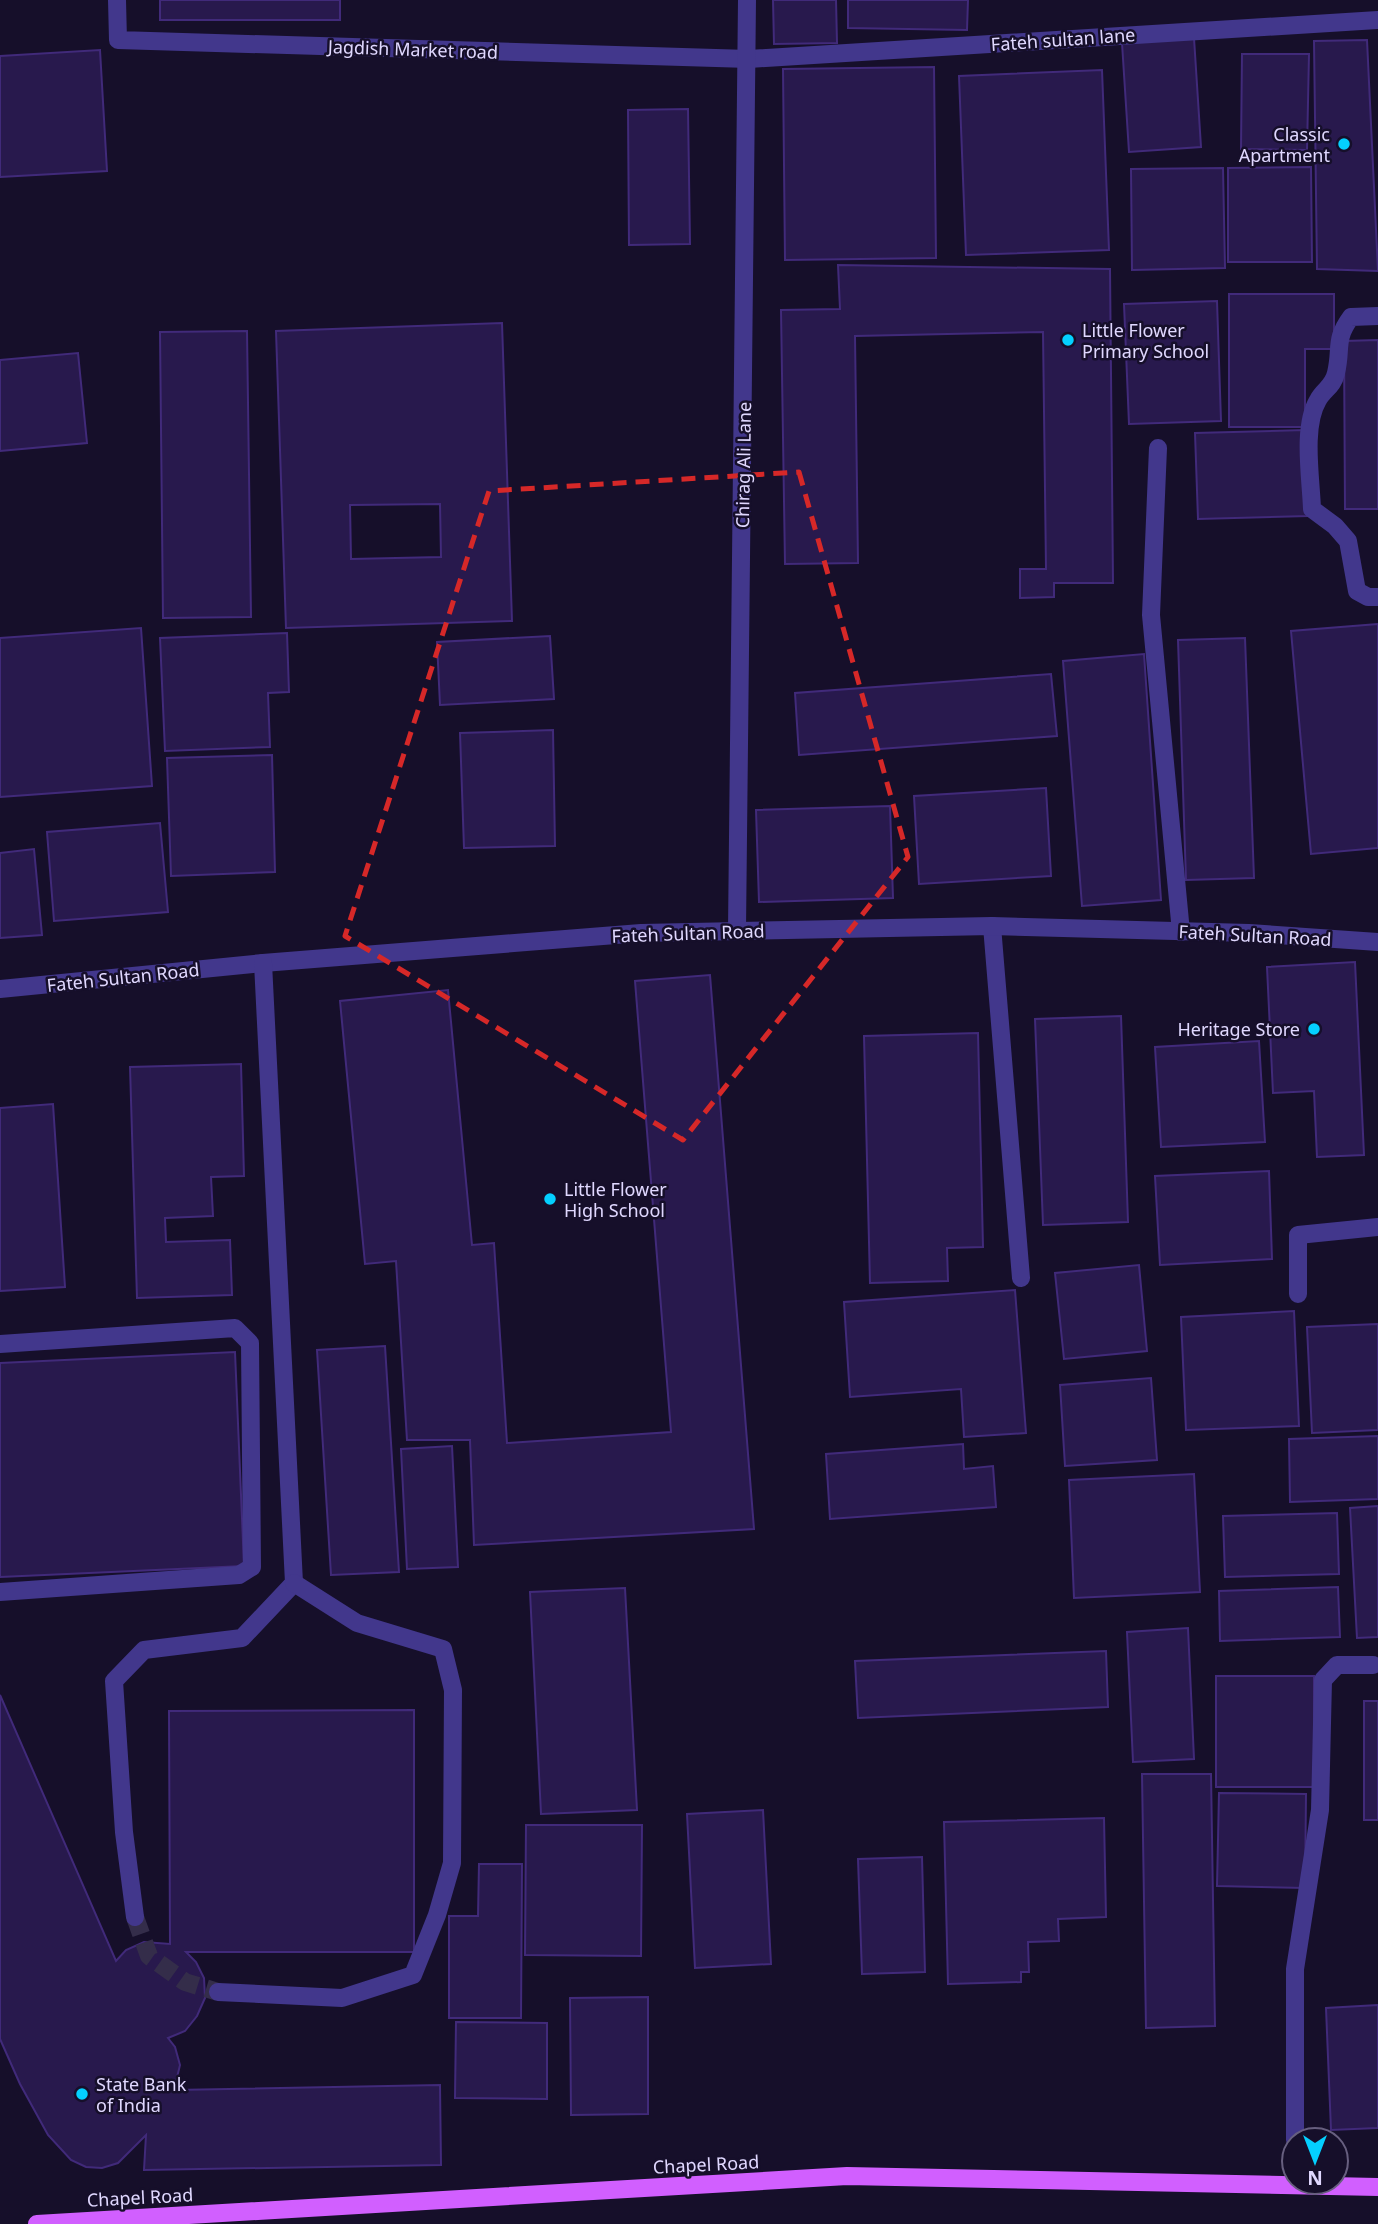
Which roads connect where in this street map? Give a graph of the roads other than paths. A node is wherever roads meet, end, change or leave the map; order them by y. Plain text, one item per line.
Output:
1 (117, 0) edge
2 (747, 0) edge
3 (1378, 20) edge
4 (748, 59) junction
5 (1378, 316) edge
6 (1157, 448) dead end
7 (1378, 597) edge
8 (992, 926) junction
9 (737, 930) junction
10 (1181, 932) junction
11 (1378, 942) edge
12 (263, 963) junction
13 (0, 989) edge
14 (1378, 1227) edge
15 (1021, 1278) dead end
16 (1298, 1294) dead end
17 (0, 1344) edge
18 (294, 1583) junction
19 (0, 1592) edge
20 (1373, 1665) dead end
21 (135, 1917) tunnel mouth
22 (218, 1992) tunnel mouth
23 (1295, 2126) edge
24 (1280, 2183) edge
25 (1350, 2185) edge
26 (1378, 2186) edge
27 (37, 2224) edge

1 - 4 street, Jagdish Market road
2 - 4 street, Chirag Ali Lane
3 - 4 street, Fateh sultan lane
4 - 9 street, Chirag Ali Lane
5 - 7 street
6 - 10 street
8 - 9 street, Fateh Sultan Road
8 - 10 street, Fateh Sultan Road
8 - 15 street
9 - 12 street, Fateh Sultan Road
10 - 11 street, Fateh Sultan Road
12 - 13 street, Fateh Sultan Road
12 - 18 street
14 - 16 street
17 - 19 street
18 - 21 street
18 - 22 street
20 - 23 street
24 - 27 main road, Chapel Road
25 - 26 main road, Chapel Road

